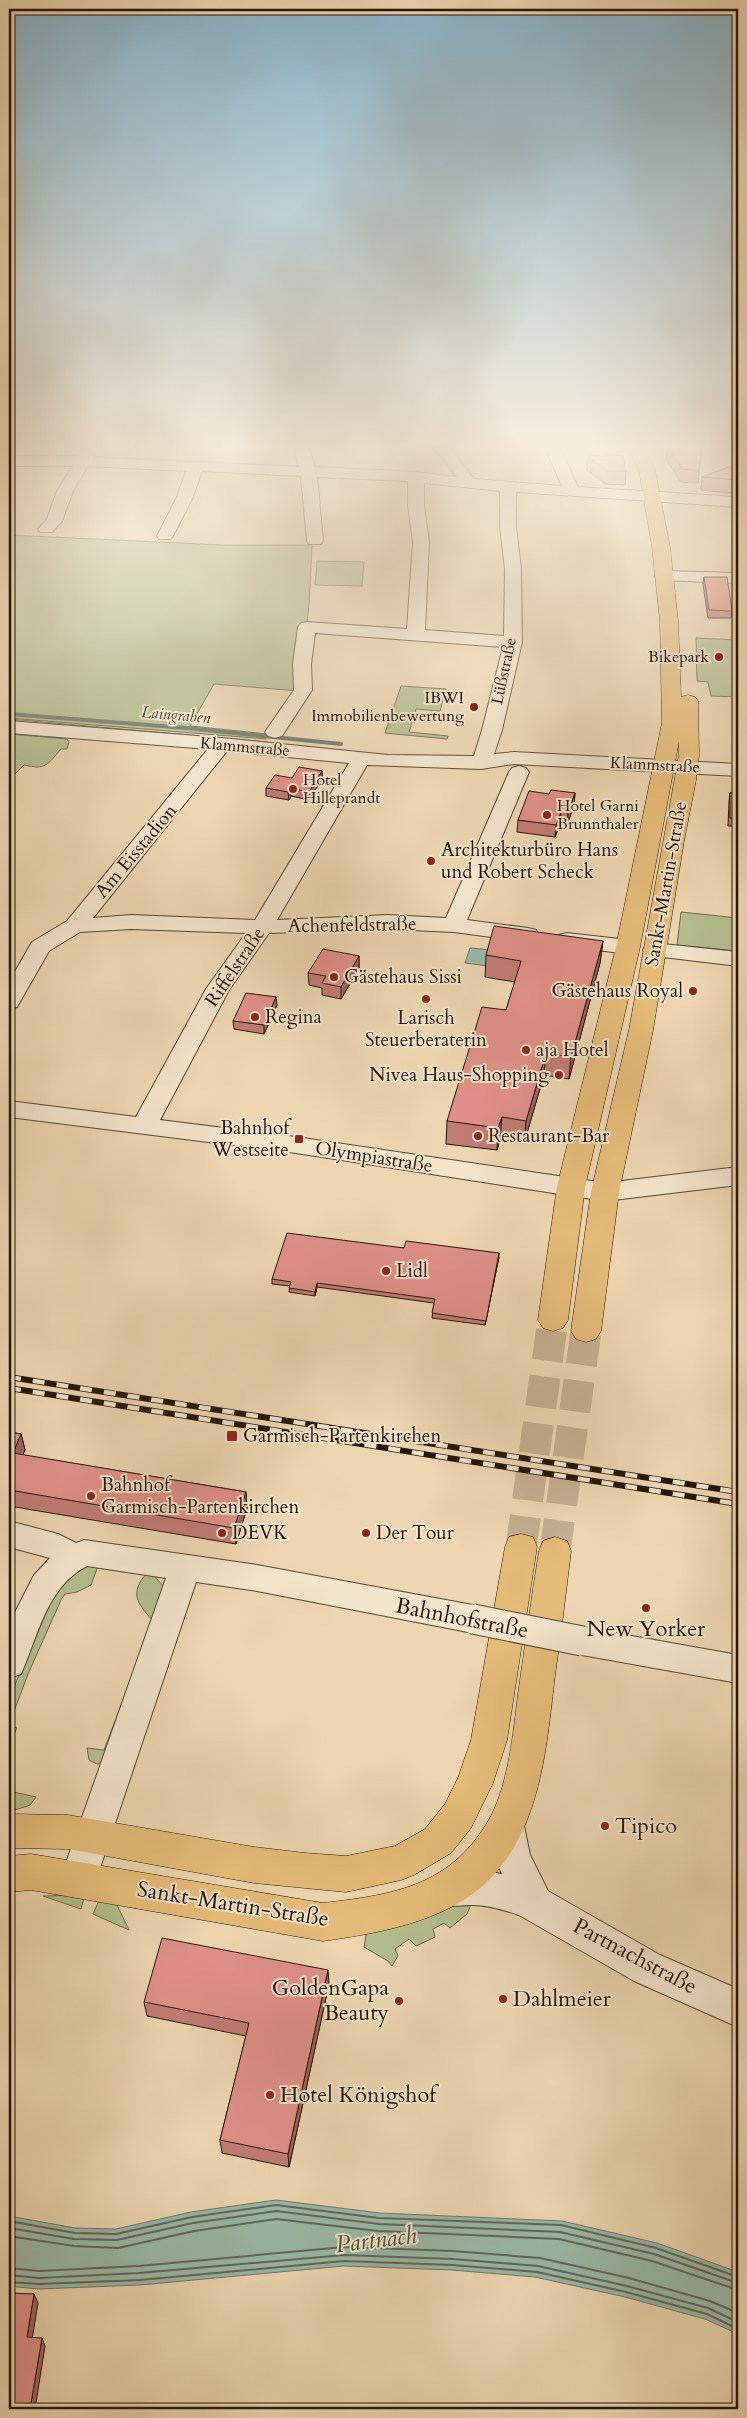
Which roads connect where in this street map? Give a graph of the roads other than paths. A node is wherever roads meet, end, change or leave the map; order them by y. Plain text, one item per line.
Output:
1 (420, 558) edge
2 (512, 558) edge
3 (670, 558) edge
4 (672, 576) junction
5 (738, 578) edge
6 (416, 636) junction
7 (513, 642) junction
8 (9, 726) edge
9 (275, 732) dead end
10 (222, 744) junction
11 (361, 759) junction
12 (482, 763) junction
13 (738, 770) edge
14 (519, 772) junction
15 (662, 772) junction
16 (687, 773) junction
17 (738, 781) edge
18 (454, 925) junction
19 (75, 926) junction
20 (262, 927) junction
21 (628, 947) junction
22 (654, 950) junction
23 (738, 959) edge
24 (9, 1002) edge
25 (9, 1109) edge
26 (144, 1126) junction
27 (738, 1176) edge
28 (570, 1187) junction
29 (605, 1192) junction
30 (553, 1320) tunnel mouth
31 (586, 1330) tunnel mouth
32 (9, 1534) edge
33 (521, 1546) tunnel mouth
34 (555, 1551) tunnel mouth
35 (72, 1557) junction
36 (186, 1567) junction
37 (9, 1662) edge
38 (738, 1669) edge
39 (506, 1826) junction
40 (9, 1831) edge
41 (93, 1835) junction
42 (9, 1874) edge
43 (78, 1880) junction
44 (445, 1890) junction
45 (534, 1901) junction
46 (738, 2008) edge

1 - 6 street
2 - 7 street, Lüßstraße
3 - 4 main road, Sankt-Martin-Straße
4 - 5 street
4 - 15 main road, Sankt-Martin-Straße
4 - 16 main road, Sankt-Martin-Straße
6 - 7 street
6 - 9 street
7 - 12 street, Lüßstraße
8 - 10 street, Klammstraße
10 - 11 street, Klammstraße
10 - 19 street, Am Eisstadion
11 - 12 street, Klammstraße
11 - 20 street, Riffelstraße
12 - 14 street, Klammstraße
12 - 15 street, Klammstraße
13 - 16 street, Klammstraße
14 - 15 street, Klammstraße
14 - 18 street
15 - 16 street, Klammstraße
15 - 21 main road, Sankt-Martin-Straße
16 - 17 street, Klammstraße
16 - 22 main road, Sankt-Martin-Straße
18 - 20 street, Achenfeldstraße
18 - 21 street, Achenfeldstraße
19 - 20 street, Achenfeldstraße
19 - 24 street, Am Eisstadion
20 - 26 street, Riffelstraße
21 - 28 main road, Sankt-Martin-Straße
22 - 23 street
22 - 29 main road, Sankt-Martin-Straße
25 - 26 street, Olympiastraße
26 - 28 street, Olympiastraße
27 - 29 street, Olympiastraße
28 - 29 street, Olympiastraße
28 - 30 main road, Sankt-Martin-Straße
29 - 31 main road, Sankt-Martin-Straße
32 - 35 street
33 - 41 main road
34 - 39 main road, Sankt-Martin-Straße
35 - 36 street, Bahnhofstraße
35 - 37 street
36 - 38 street, Bahnhofstraße, bridge
36 - 41 street
39 - 44 main road, Sankt-Martin-Straße
39 - 45 street
40 - 41 main road
41 - 43 street
42 - 43 main road, Sankt-Martin-Straße
43 - 44 main road, Sankt-Martin-Straße
44 - 45 street, Partnachstraße
45 - 46 street, Partnachstraße

